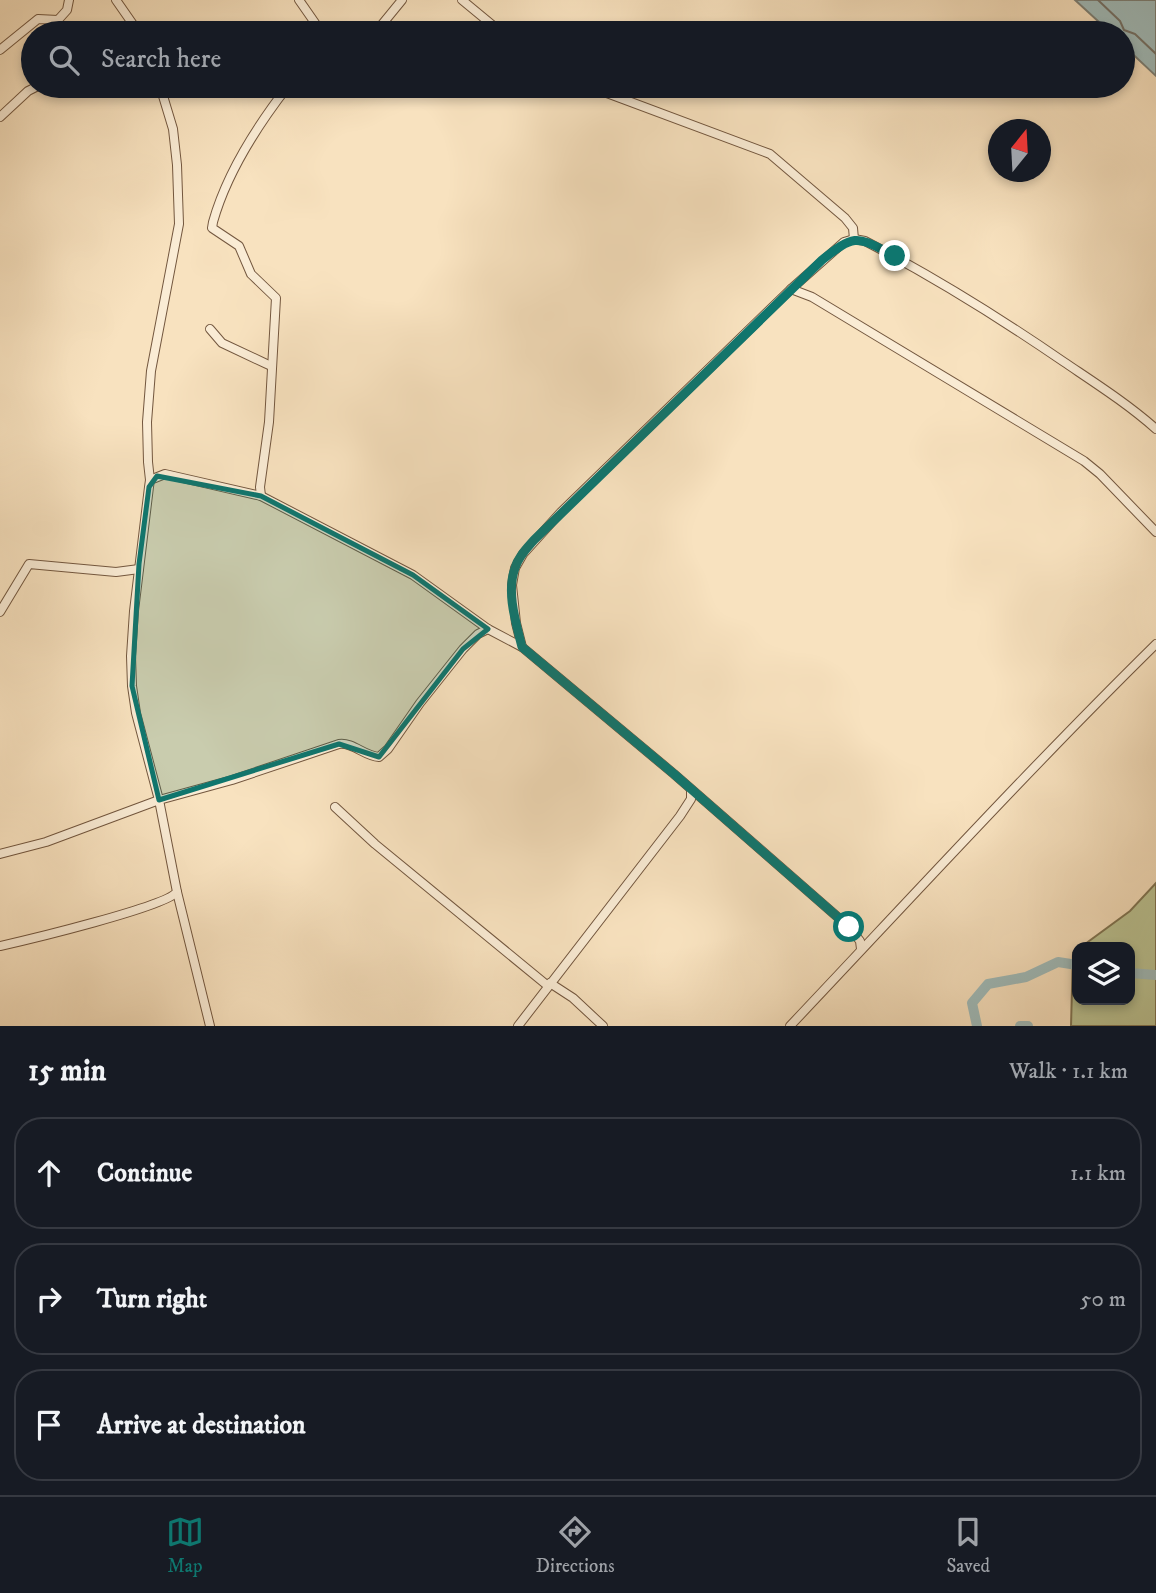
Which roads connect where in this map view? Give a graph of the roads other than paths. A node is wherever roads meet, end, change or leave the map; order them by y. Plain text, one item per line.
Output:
1 (69, 0) edge
2 (116, 0) edge
3 (299, 0) edge
4 (402, 0) edge
5 (462, 0) edge
6 (36, 21) edge
7 (131, 21) edge
8 (314, 21) edge
9 (385, 21) edge
10 (487, 21) edge
11 (21, 33) edge
12 (0, 50) edge
13 (21, 97) edge
14 (164, 98) edge
15 (279, 98) edge
16 (621, 98) edge
17 (0, 117) edge
18 (854, 239) junction
19 (791, 289) junction
20 (210, 328) dead end
21 (271, 366) junction
22 (1156, 429) edge
23 (150, 480) junction
24 (261, 496) junction
25 (1156, 532) edge
26 (139, 569) junction
27 (0, 612) edge
28 (488, 629) junction
29 (1156, 644) edge
30 (522, 647) junction
31 (691, 790) junction
32 (159, 800) junction
33 (335, 807) dead end
34 (0, 854) edge
35 (177, 892) junction
36 (0, 946) edge
37 (861, 949) junction
38 (549, 985) junction
39 (210, 1026) edge
40 (517, 1026) edge
41 (603, 1026) edge
42 (790, 1026) edge

1 - 6 street
2 - 7 street
3 - 8 street
4 - 9 street
5 - 10 street
11 - 12 street
13 - 17 street
14 - 23 street
15 - 21 street
16 - 18 street
18 - 19 street
18 - 22 street
19 - 25 street
19 - 30 street
20 - 21 street
21 - 24 street
23 - 24 street
23 - 26 street
24 - 28 street
26 - 27 street
26 - 32 street
28 - 30 street
28 - 32 street
29 - 37 street
30 - 31 street
31 - 37 street
31 - 38 street
32 - 34 street
32 - 35 street
33 - 38 street
35 - 36 street
35 - 39 street
37 - 42 street
38 - 40 street
38 - 41 street

